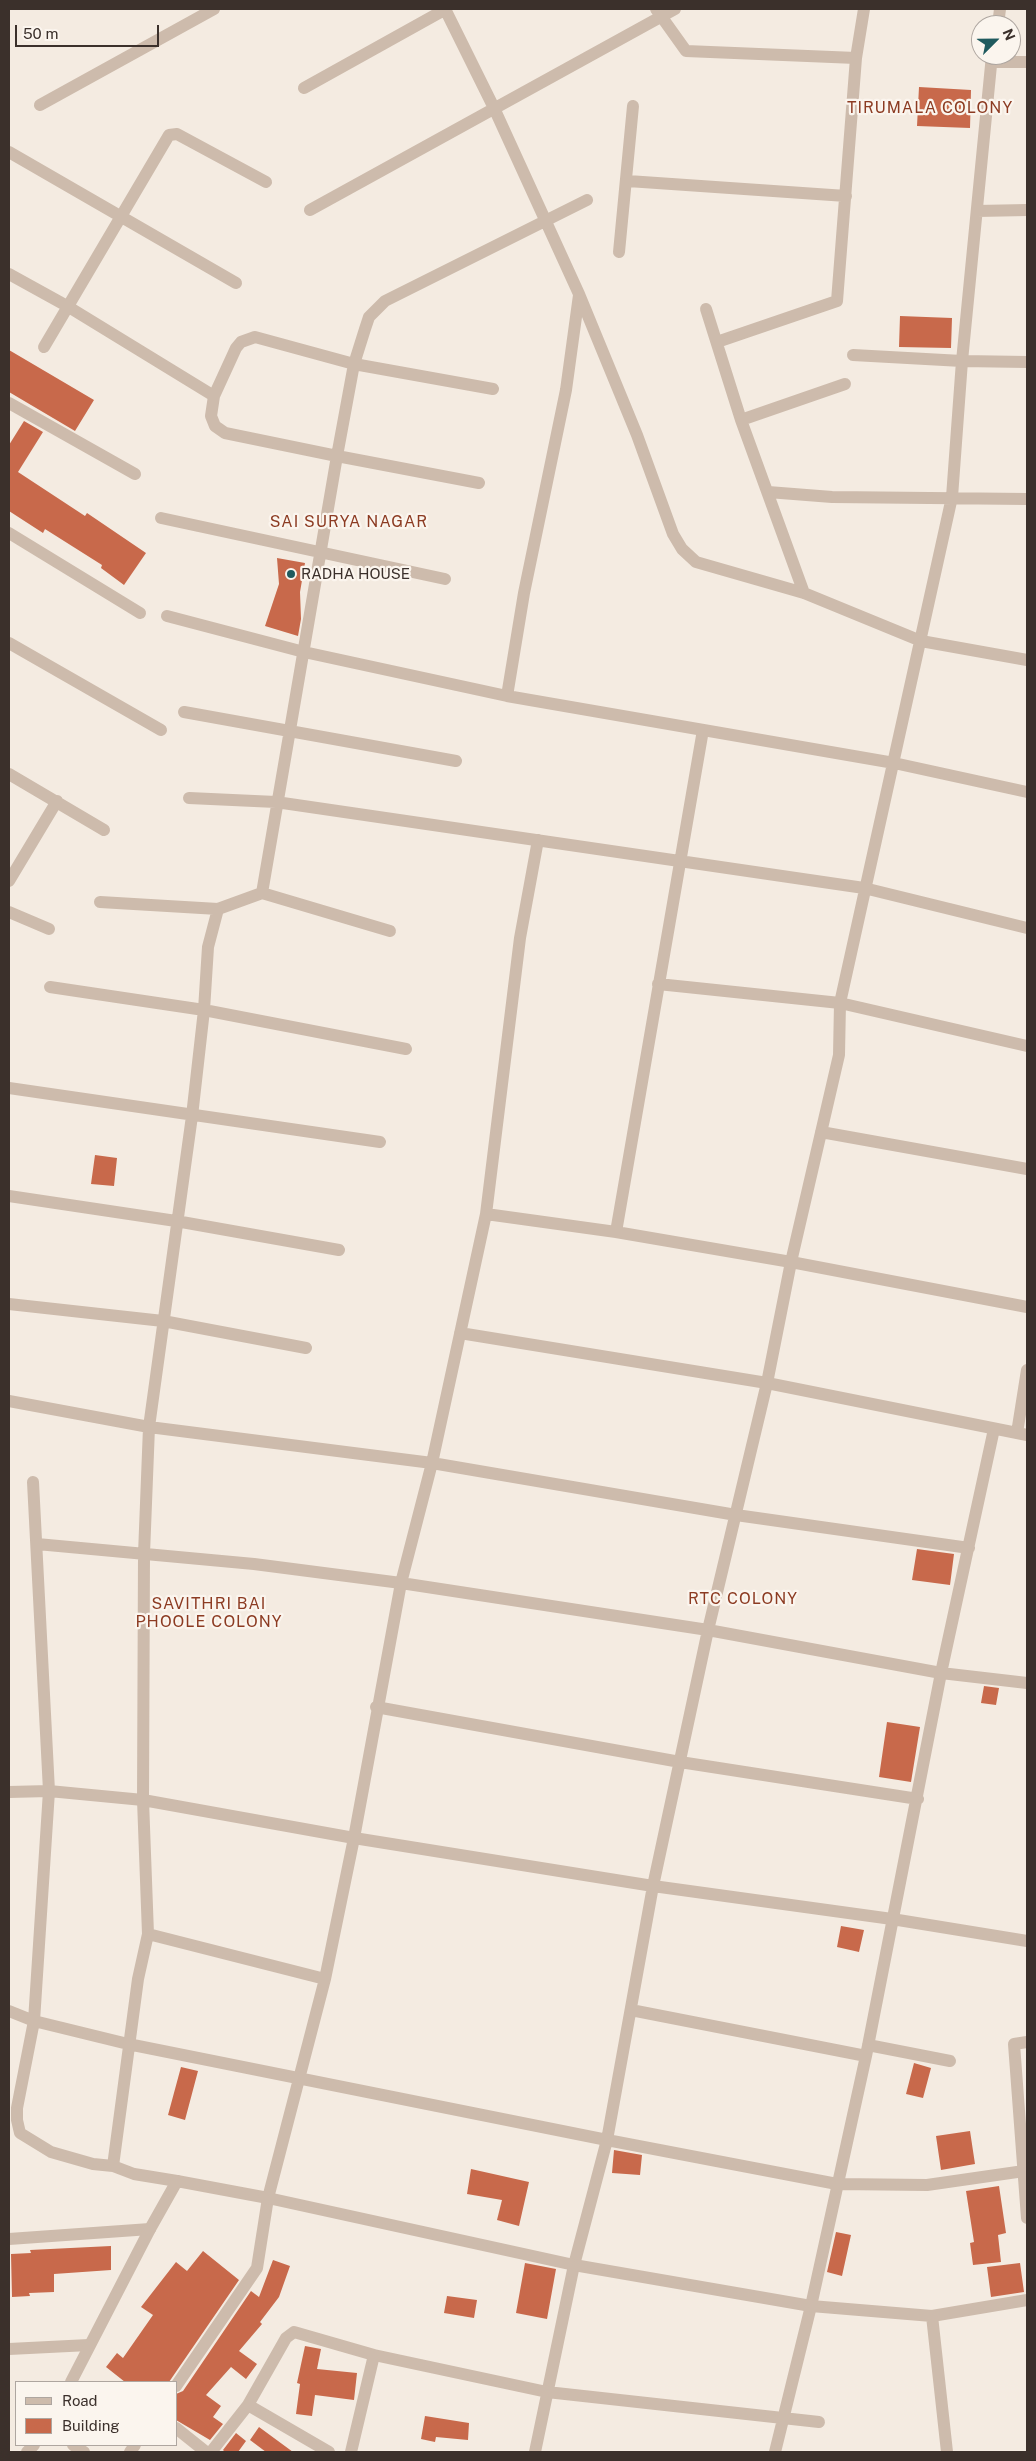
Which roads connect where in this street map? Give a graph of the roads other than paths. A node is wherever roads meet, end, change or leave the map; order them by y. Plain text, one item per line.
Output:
1 (214, 9) edge
2 (445, 9) edge
3 (674, 9) edge
4 (864, 9) edge
5 (658, 13) edge
6 (856, 58) junction
7 (991, 65) edge
8 (304, 88) dead end
9 (40, 105) dead end
10 (633, 106) dead end
11 (494, 108) junction
12 (9, 152) edge
13 (628, 181) junction
14 (266, 182) dead end
15 (846, 196) junction
16 (587, 200) dead end
17 (310, 210) dead end
18 (1027, 210) edge
19 (978, 211) junction
20 (120, 216) junction
21 (545, 219) junction
22 (619, 252) dead end
23 (9, 274) edge
24 (236, 282) dead end
25 (579, 294) junction
26 (67, 306) junction
27 (706, 309) dead end
28 (717, 342) junction
29 (44, 347) dead end
30 (853, 355) dead end
31 (962, 361) junction
32 (1027, 362) edge
33 (354, 364) junction
34 (845, 384) dead end
35 (493, 389) dead end
36 (214, 396) junction
37 (9, 403) edge
38 (741, 420) junction
39 (337, 456) junction
40 (135, 474) dead end
41 (479, 483) dead end
42 (768, 492) junction
43 (952, 497) junction
44 (1027, 499) edge
45 (161, 518) dead end
46 (9, 533) edge
47 (318, 553) junction
48 (445, 579) dead end
49 (804, 593) junction
50 (140, 613) dead end
51 (167, 616) dead end
52 (921, 640) junction
53 (9, 643) edge
54 (304, 652) junction
55 (1027, 660) edge
56 (507, 696) junction
57 (184, 712) dead end
58 (161, 730) dead end
59 (291, 730) junction
60 (703, 730) junction
61 (456, 761) dead end
62 (894, 763) junction
63 (9, 774) edge
64 (1027, 792) edge
65 (189, 798) dead end
66 (57, 802) junction
67 (276, 802) junction
68 (104, 830) dead end
69 (538, 840) junction
70 (681, 862) junction
71 (9, 881) edge
72 (864, 888) junction
73 (262, 893) junction
74 (100, 902) dead end
75 (218, 909) junction
76 (9, 912) edge
77 (1027, 928) edge
78 (49, 929) dead end
79 (390, 932) dead end
80 (658, 984) junction
81 (50, 987) dead end
82 (840, 1003) junction
83 (204, 1010) junction
84 (1027, 1046) edge
85 (406, 1049) dead end
86 (9, 1088) edge
87 (192, 1116) junction
88 (821, 1132) junction
89 (380, 1142) dead end
90 (1027, 1169) edge
91 (9, 1196) edge
92 (486, 1214) junction
93 (176, 1221) junction
94 (616, 1232) junction
95 (339, 1250) dead end
96 (791, 1262) junction
97 (9, 1304) edge
98 (1027, 1307) edge
99 (163, 1321) junction
100 (460, 1333) junction
101 (306, 1348) dead end
102 (1027, 1370) edge
103 (767, 1383) junction
104 (9, 1400) edge
105 (149, 1427) junction
106 (994, 1429) junction
107 (1022, 1434) edge
108 (432, 1463) junction
109 (33, 1482) dead end
110 (736, 1515) junction
111 (38, 1544) junction
112 (969, 1548) junction
113 (144, 1554) junction
114 (401, 1583) junction
115 (708, 1630) junction
116 (941, 1673) junction
117 (1027, 1683) edge
118 (376, 1707) junction
119 (680, 1762) junction
120 (49, 1791) junction
121 (9, 1792) edge
122 (918, 1799) junction
123 (143, 1800) junction
124 (354, 1838) junction
125 (653, 1886) junction
126 (892, 1919) junction
127 (148, 1934) junction
128 (1027, 1941) edge
129 (325, 1979) junction
130 (631, 2010) junction
131 (9, 2011) edge
132 (34, 2021) junction
133 (1027, 2042) edge
134 (128, 2044) junction
135 (867, 2050) junction
136 (950, 2061) dead end
137 (298, 2077) junction
138 (607, 2140) junction
139 (113, 2166) junction
140 (1024, 2171) junction
141 (177, 2181) junction
142 (837, 2184) junction
143 (268, 2198) junction
144 (1027, 2218) edge
145 (150, 2229) junction
146 (9, 2239) edge
147 (574, 2265) junction
148 (1027, 2300) edge
149 (811, 2306) junction
150 (932, 2316) junction
151 (89, 2345) junction
152 (9, 2349) edge
153 (374, 2355) junction
154 (72, 2381) edge
155 (178, 2383) edge
156 (547, 2392) junction
157 (248, 2405) junction
158 (782, 2417) junction
159 (819, 2422) dead end
160 (178, 2430) edge
161 (206, 2452) edge
162 (211, 2452) edge
163 (329, 2452) edge
164 (351, 2452) edge
165 (535, 2452) edge
166 (774, 2452) edge
167 (947, 2452) edge

1 - 9 street
2 - 8 street
2 - 11 street
3 - 5 street
4 - 6 street
5 - 6 street
5 - 11 street
6 - 15 street
7 - 19 street
10 - 13 street
11 - 17 street
11 - 21 street
12 - 20 street
13 - 15 street
13 - 22 street
14 - 20 street
15 - 28 street
16 - 21 street
18 - 19 street
19 - 31 street
20 - 24 street
20 - 26 street
21 - 25 street
21 - 33 street
23 - 26 street
25 - 49 street
25 - 56 street
26 - 29 street
26 - 36 street
27 - 28 street
28 - 38 street
30 - 31 street
31 - 32 street
31 - 43 street
33 - 35 street
33 - 36 street
33 - 39 street
34 - 38 street
36 - 39 street
37 - 40 street
38 - 42 street
39 - 41 street
39 - 47 street
42 - 43 street
42 - 49 street
43 - 44 street
43 - 52 street
45 - 47 street
46 - 50 street
47 - 48 street
47 - 54 street
49 - 52 street
51 - 54 street
52 - 55 street
52 - 62 street
53 - 58 street
54 - 56 street
54 - 59 street
56 - 60 street
57 - 59 street
59 - 61 street
59 - 67 street
60 - 62 street
60 - 70 street
62 - 64 street
62 - 72 street
63 - 66 street
65 - 67 street
66 - 68 street
66 - 71 street
67 - 69 street
67 - 73 street
69 - 70 street
69 - 92 street
70 - 72 street
70 - 80 street
72 - 77 street
72 - 82 street
73 - 75 street
73 - 79 street
74 - 75 street
75 - 83 street
76 - 78 street
80 - 82 street
80 - 94 street
81 - 83 street
82 - 84 street
82 - 88 street
83 - 85 street
83 - 87 street
86 - 87 street
87 - 89 street
87 - 93 street
88 - 90 street
88 - 96 street
91 - 93 street
92 - 94 street
92 - 100 street
93 - 95 street
93 - 99 street
94 - 96 street
96 - 98 street
96 - 103 street
97 - 99 street
99 - 101 street
99 - 105 street
100 - 103 street
100 - 108 street
102 - 107 street
103 - 106 street
103 - 110 street
104 - 105 street
105 - 108 street
105 - 113 street
106 - 107 street
106 - 112 street
108 - 110 street
108 - 114 street
109 - 111 street
110 - 112 street
110 - 115 street
111 - 113 street
111 - 120 street
112 - 116 street
113 - 114 street
113 - 123 street
114 - 115 street
114 - 118 street
115 - 116 street
115 - 119 street
116 - 117 street
116 - 122 street
118 - 119 street
118 - 124 street
119 - 122 street
119 - 125 street
120 - 121 street
120 - 123 street
120 - 132 street
122 - 126 street
123 - 124 street
123 - 127 street
124 - 125 street
124 - 129 street
125 - 126 street
125 - 130 street
126 - 128 street
126 - 135 street
127 - 129 street
127 - 134 street
129 - 137 street
130 - 135 street
130 - 138 street
131 - 132 street
132 - 134 street
132 - 139 street
133 - 140 street
134 - 137 street
134 - 139 street
135 - 136 street
135 - 142 street
137 - 138 street
137 - 143 street
138 - 142 street
138 - 147 street
139 - 141 street
140 - 142 street
140 - 144 street
141 - 143 street
141 - 145 street
142 - 149 street
143 - 147 street
143 - 155 street
145 - 146 street
145 - 151 street
147 - 149 street
147 - 156 street
148 - 150 street
149 - 150 street
149 - 158 street
150 - 167 street
151 - 152 street
151 - 154 street
153 - 156 street
153 - 157 street
153 - 164 street
156 - 158 street
156 - 165 street
157 - 162 street
157 - 163 street
158 - 159 street
158 - 166 street
160 - 161 street

